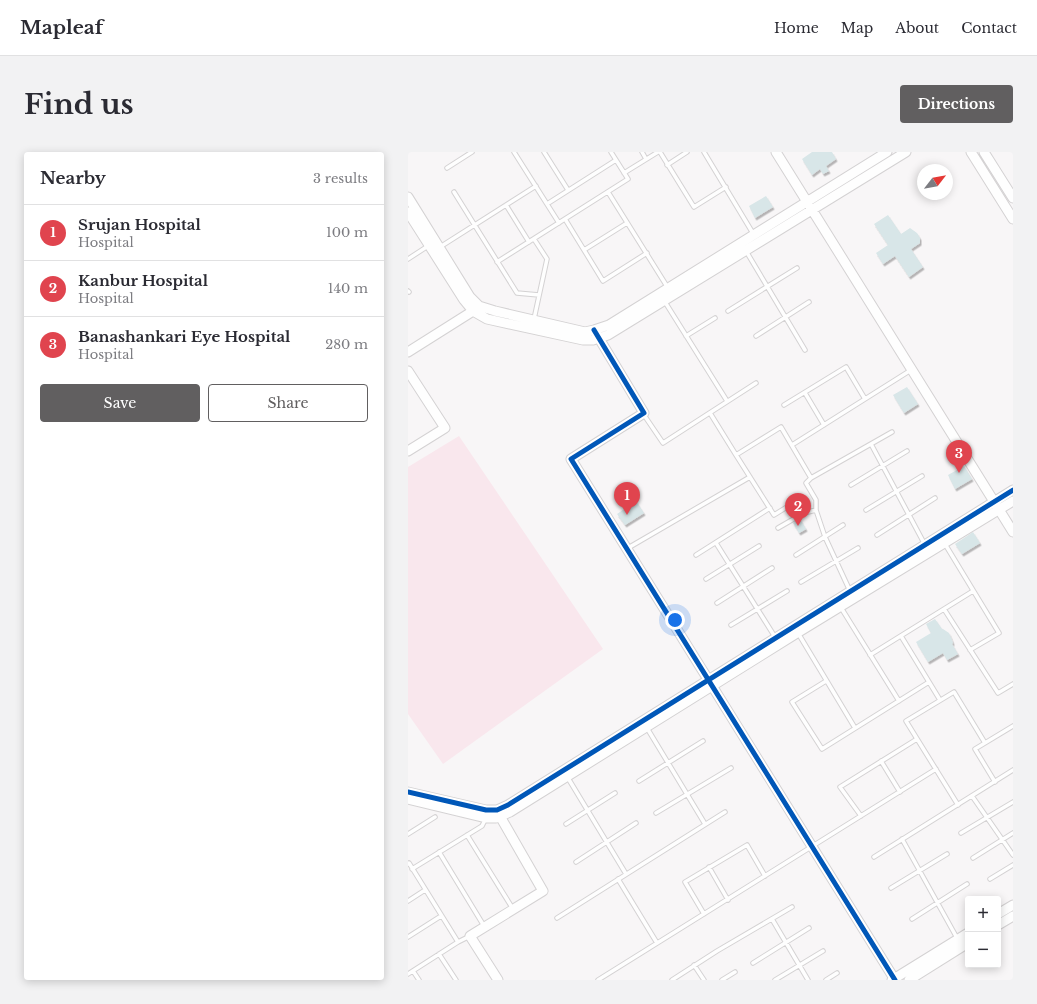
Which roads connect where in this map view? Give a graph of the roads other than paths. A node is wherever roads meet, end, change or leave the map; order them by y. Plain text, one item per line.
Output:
1 (472, 152) edge
2 (514, 152) edge
3 (544, 152) edge
4 (611, 152) edge
5 (642, 152) edge
6 (659, 152) edge
7 (688, 152) edge
8 (704, 152) edge
9 (776, 152) edge
10 (887, 152) edge
11 (906, 152) edge
12 (971, 152) edge
13 (984, 152) edge
14 (465, 154) edge
15 (646, 159) junction
16 (616, 160) junction
17 (668, 164) junction
18 (447, 168) dead end
19 (624, 173) junction
20 (536, 186) junction
21 (726, 188) junction
22 (568, 190) junction
23 (454, 192) dead end
24 (608, 192) junction
25 (408, 198) edge
26 (1013, 198) edge
27 (547, 204) junction
28 (506, 205) junction
29 (810, 206) junction
30 (408, 212) edge
31 (1013, 219) edge
32 (564, 220) junction
33 (559, 223) junction
34 (628, 223) junction
35 (474, 226) junction
36 (754, 235) junction
37 (534, 239) junction
38 (529, 242) junction
39 (429, 246) junction
40 (439, 248) junction
41 (584, 250) junction
42 (746, 250) junction
43 (647, 253) junction
44 (408, 259) edge
45 (497, 262) junction
46 (797, 268) dead end
47 (767, 287) junction
48 (668, 288) junction
49 (538, 295) junction
50 (664, 301) junction
51 (809, 302) dead end
52 (476, 308) junction
53 (728, 312) dead end
54 (786, 317) junction
55 (715, 318) dead end
56 (534, 320) junction
57 (596, 334) junction
58 (686, 336) junction
59 (756, 336) dead end
60 (805, 350) dead end
61 (408, 352) edge
62 (912, 369) junction
63 (408, 371) edge
64 (756, 383) dead end
65 (805, 393) junction
66 (865, 399) junction
67 (727, 401) junction
68 (784, 405) dead end
69 (710, 413) junction
70 (644, 414) junction
71 (824, 425) junction
72 (892, 432) dead end
73 (871, 444) junction
74 (792, 445) junction
75 (408, 451) edge
76 (907, 451) dead end
77 (736, 455) junction
78 (883, 466) junction
79 (922, 476) dead end
80 (750, 477) junction
81 (811, 478) junction
82 (851, 485) dead end
83 (1013, 490) edge
84 (897, 492) junction
85 (935, 498) dead end
86 (1013, 501) edge
87 (997, 505) junction
88 (770, 508) junction
89 (816, 510) junction
90 (866, 510) dead end
91 (804, 513) junction
92 (909, 515) junction
93 (843, 526) dead end
94 (778, 528) dead end
95 (1013, 532) edge
96 (877, 535) dead end
97 (825, 537) junction
98 (716, 543) junction
99 (944, 543) junction
100 (925, 544) junction
101 (760, 546) dead end
102 (627, 548) junction
103 (858, 548) dead end
104 (696, 555) dead end
105 (796, 555) dead end
106 (836, 561) junction
107 (730, 564) junction
108 (772, 568) dead end
109 (706, 579) dead end
110 (801, 582) dead end
111 (743, 586) junction
112 (787, 591) dead end
113 (973, 591) junction
114 (852, 595) junction
115 (716, 603) dead end
116 (840, 606) junction
117 (758, 609) junction
118 (944, 609) junction
119 (730, 625) dead end
120 (797, 633) junction
121 (901, 636) junction
122 (775, 637) junction
123 (970, 650) junction
124 (870, 655) junction
125 (826, 681) junction
126 (929, 682) junction
127 (710, 683) junction
128 (1013, 684) edge
129 (940, 700) junction
130 (899, 701) junction
131 (1013, 726) edge
132 (646, 727) junction
133 (854, 728) junction
134 (917, 739) junction
135 (703, 740) dead end
136 (985, 743) junction
137 (882, 761) junction
138 (668, 763) junction
139 (731, 768) dead end
140 (936, 769) junction
141 (1013, 770) edge
142 (567, 777) junction
143 (638, 781) dead end
144 (995, 782) junction
145 (408, 792) edge
146 (900, 792) junction
147 (615, 793) dead end
148 (687, 794) junction
149 (972, 796) junction
150 (408, 799) edge
151 (1013, 802) edge
152 (958, 805) junction
153 (588, 810) junction
154 (725, 812) dead end
155 (498, 813) junction
156 (656, 813) dead end
157 (861, 816) junction
158 (435, 817) dead end
159 (486, 818) junction
160 (987, 818) junction
161 (636, 823) dead end
162 (566, 824) dead end
163 (705, 824) junction
164 (962, 833) dead end
165 (1013, 833) edge
166 (408, 834) edge
167 (468, 835) junction
168 (902, 839) junction
169 (1002, 840) junction
170 (607, 842) junction
171 (812, 847) junction
172 (439, 852) junction
173 (947, 854) dead end
174 (1013, 855) edge
175 (874, 857) dead end
176 (973, 858) dead end
177 (576, 862) dead end
178 (408, 864) edge
179 (1013, 865) edge
180 (709, 867) junction
181 (412, 869) junction
182 (920, 871) junction
183 (626, 874) junction
184 (765, 876) junction
185 (618, 879) junction
186 (990, 879) dead end
187 (967, 884) dead end
188 (891, 888) dead end
189 (425, 890) junction
190 (408, 900) edge
191 (728, 900) junction
192 (938, 903) junction
193 (1013, 905) edge
194 (792, 906) dead end
195 (513, 909) junction
196 (1001, 912) edge
197 (704, 914) junction
198 (441, 916) junction
199 (1013, 916) edge
200 (557, 918) dead end
201 (772, 919) junction
202 (912, 920) dead end
203 (1001, 923) edge
204 (485, 927) junction
205 (809, 928) dead end
206 (965, 935) edge
207 (470, 936) junction
208 (408, 937) edge
209 (958, 939) junction
210 (458, 942) junction
211 (786, 942) junction
212 (657, 944) junction
213 (965, 945) edge
214 (823, 951) dead end
215 (439, 954) junction
216 (753, 963) dead end
217 (694, 965) junction
218 (799, 965) junction
219 (413, 971) junction
220 (734, 972) dead end
221 (837, 973) dead end
222 (408, 974) edge
223 (419, 980) edge
224 (456, 980) edge
225 (498, 980) edge
226 (598, 980) edge
227 (672, 980) edge
228 (704, 980) edge
229 (722, 980) edge
230 (775, 980) edge
231 (808, 980) edge
232 (826, 980) edge
233 (894, 980) edge
234 (909, 980) edge

1 - 14 lane
2 - 20 lane
3 - 22 lane
4 - 16 lane
5 - 15 lane
6 - 15 lane
6 - 17 lane
7 - 17 lane
8 - 21 lane
9 - 29 street
10 - 29 street
11 - 29 street
12 - 31 street
13 - 26 street
14 - 18 lane
15 - 19 lane
16 - 19 lane
16 - 22 lane
17 - 21 lane
19 - 24 lane
20 - 27 lane
20 - 28 lane
21 - 36 lane
22 - 27 lane
23 - 35 lane
24 - 32 lane
24 - 34 lane
25 - 40 street
27 - 33 lane
28 - 35 lane
28 - 38 lane
29 - 36 street
29 - 42 street
29 - 62 street
30 - 39 street
32 - 33 lane
32 - 41 lane
33 - 37 lane
34 - 41 lane
34 - 43 lane
35 - 40 lane
35 - 45 lane
36 - 48 street
37 - 38 lane
37 - 49 lane
38 - 45 lane
39 - 44 lane
39 - 52 street
40 - 52 street
41 - 43 lane
42 - 47 lane
42 - 50 street
43 - 48 lane
45 - 49 lane
46 - 47 lane
47 - 53 lane
47 - 54 lane
48 - 57 street
49 - 56 lane
50 - 57 street
50 - 58 lane
51 - 54 lane
52 - 56 street
52 - 57 street
52 - 61 street
54 - 59 lane
54 - 60 lane
55 - 58 lane
56 - 57 street
57 - 70 street
58 - 67 lane
62 - 66 lane
62 - 87 street
63 - 75 street
64 - 67 lane
65 - 66 lane
65 - 68 lane
65 - 71 lane
66 - 71 lane
67 - 69 lane
69 - 70 lane
69 - 77 lane
70 - 102 street
71 - 74 lane
72 - 73 lane
73 - 78 lane
73 - 81 lane
74 - 77 lane
74 - 81 lane
76 - 78 lane
77 - 80 lane
78 - 82 lane
78 - 84 lane
79 - 84 lane
80 - 88 lane
80 - 102 lane
81 - 89 lane
83 - 87 street
84 - 90 lane
84 - 92 lane
85 - 92 lane
86 - 87 street
87 - 95 street
87 - 99 street
87 - 100 street
88 - 91 lane
88 - 98 lane
89 - 91 lane
89 - 97 lane
91 - 94 lane
92 - 96 lane
92 - 100 lane
93 - 97 lane
97 - 105 lane
97 - 106 lane
98 - 104 lane
98 - 107 lane
99 - 113 lane
99 - 114 street
100 - 114 street
101 - 107 lane
102 - 127 street
103 - 106 lane
106 - 110 lane
106 - 114 lane
107 - 109 lane
107 - 111 lane
108 - 111 lane
111 - 115 lane
111 - 117 lane
112 - 117 lane
113 - 118 lane
113 - 123 lane
114 - 116 street
114 - 122 street
116 - 120 street
116 - 124 lane
117 - 119 lane
117 - 122 lane
118 - 121 lane
118 - 123 lane
120 - 125 lane
120 - 127 street
121 - 124 lane
121 - 126 lane
122 - 127 street
123 - 128 lane
124 - 130 lane
125 - 133 lane
125 - 133 lane
126 - 129 lane
126 - 130 lane
127 - 132 street
127 - 155 street
127 - 171 street
129 - 134 lane
129 - 136 lane
130 - 133 lane
131 - 136 lane
132 - 138 lane
132 - 142 street
134 - 137 lane
134 - 140 lane
135 - 138 lane
136 - 144 lane
137 - 146 lane
137 - 157 lane
138 - 143 lane
138 - 148 lane
139 - 148 lane
140 - 146 lane
140 - 152 lane
141 - 144 lane
142 - 153 lane
142 - 155 street
144 - 149 lane
145 - 155 street
146 - 157 lane
147 - 153 lane
148 - 156 lane
148 - 163 lane
149 - 152 lane
149 - 160 lane
150 - 159 street
151 - 160 lane
152 - 168 lane
153 - 162 lane
153 - 170 lane
154 - 163 lane
155 - 159 street
155 - 195 street
157 - 171 lane
158 - 166 lane
159 - 167 lane
160 - 164 lane
160 - 169 lane
161 - 170 lane
163 - 183 lane
165 - 169 lane
167 - 172 lane
167 - 195 lane
168 - 175 lane
168 - 182 lane
169 - 174 lane
169 - 176 lane
170 - 177 lane
170 - 183 lane
171 - 184 lane
171 - 233 street
172 - 181 lane
172 - 204 lane
173 - 182 lane
178 - 181 lane
179 - 186 lane
180 - 184 lane
180 - 191 lane
180 - 197 lane
181 - 189 lane
182 - 188 lane
182 - 192 lane
183 - 185 lane
184 - 191 lane
185 - 200 lane
185 - 212 lane
187 - 192 lane
189 - 190 lane
189 - 198 lane
191 - 197 lane
192 - 202 lane
192 - 209 lane
193 - 196 street
194 - 201 lane
195 - 204 street
197 - 212 lane
198 - 208 lane
198 - 210 lane
199 - 203 street
201 - 211 lane
201 - 217 lane
204 - 207 street
205 - 211 lane
206 - 209 street
207 - 210 lane
207 - 225 street
209 - 233 street
210 - 215 lane
211 - 216 lane
211 - 218 lane
212 - 226 lane
213 - 234 street
214 - 218 lane
215 - 219 lane
215 - 224 lane
217 - 227 lane
217 - 228 lane
218 - 230 lane
218 - 231 lane
219 - 222 lane
219 - 223 lane
220 - 229 lane
221 - 232 lane

